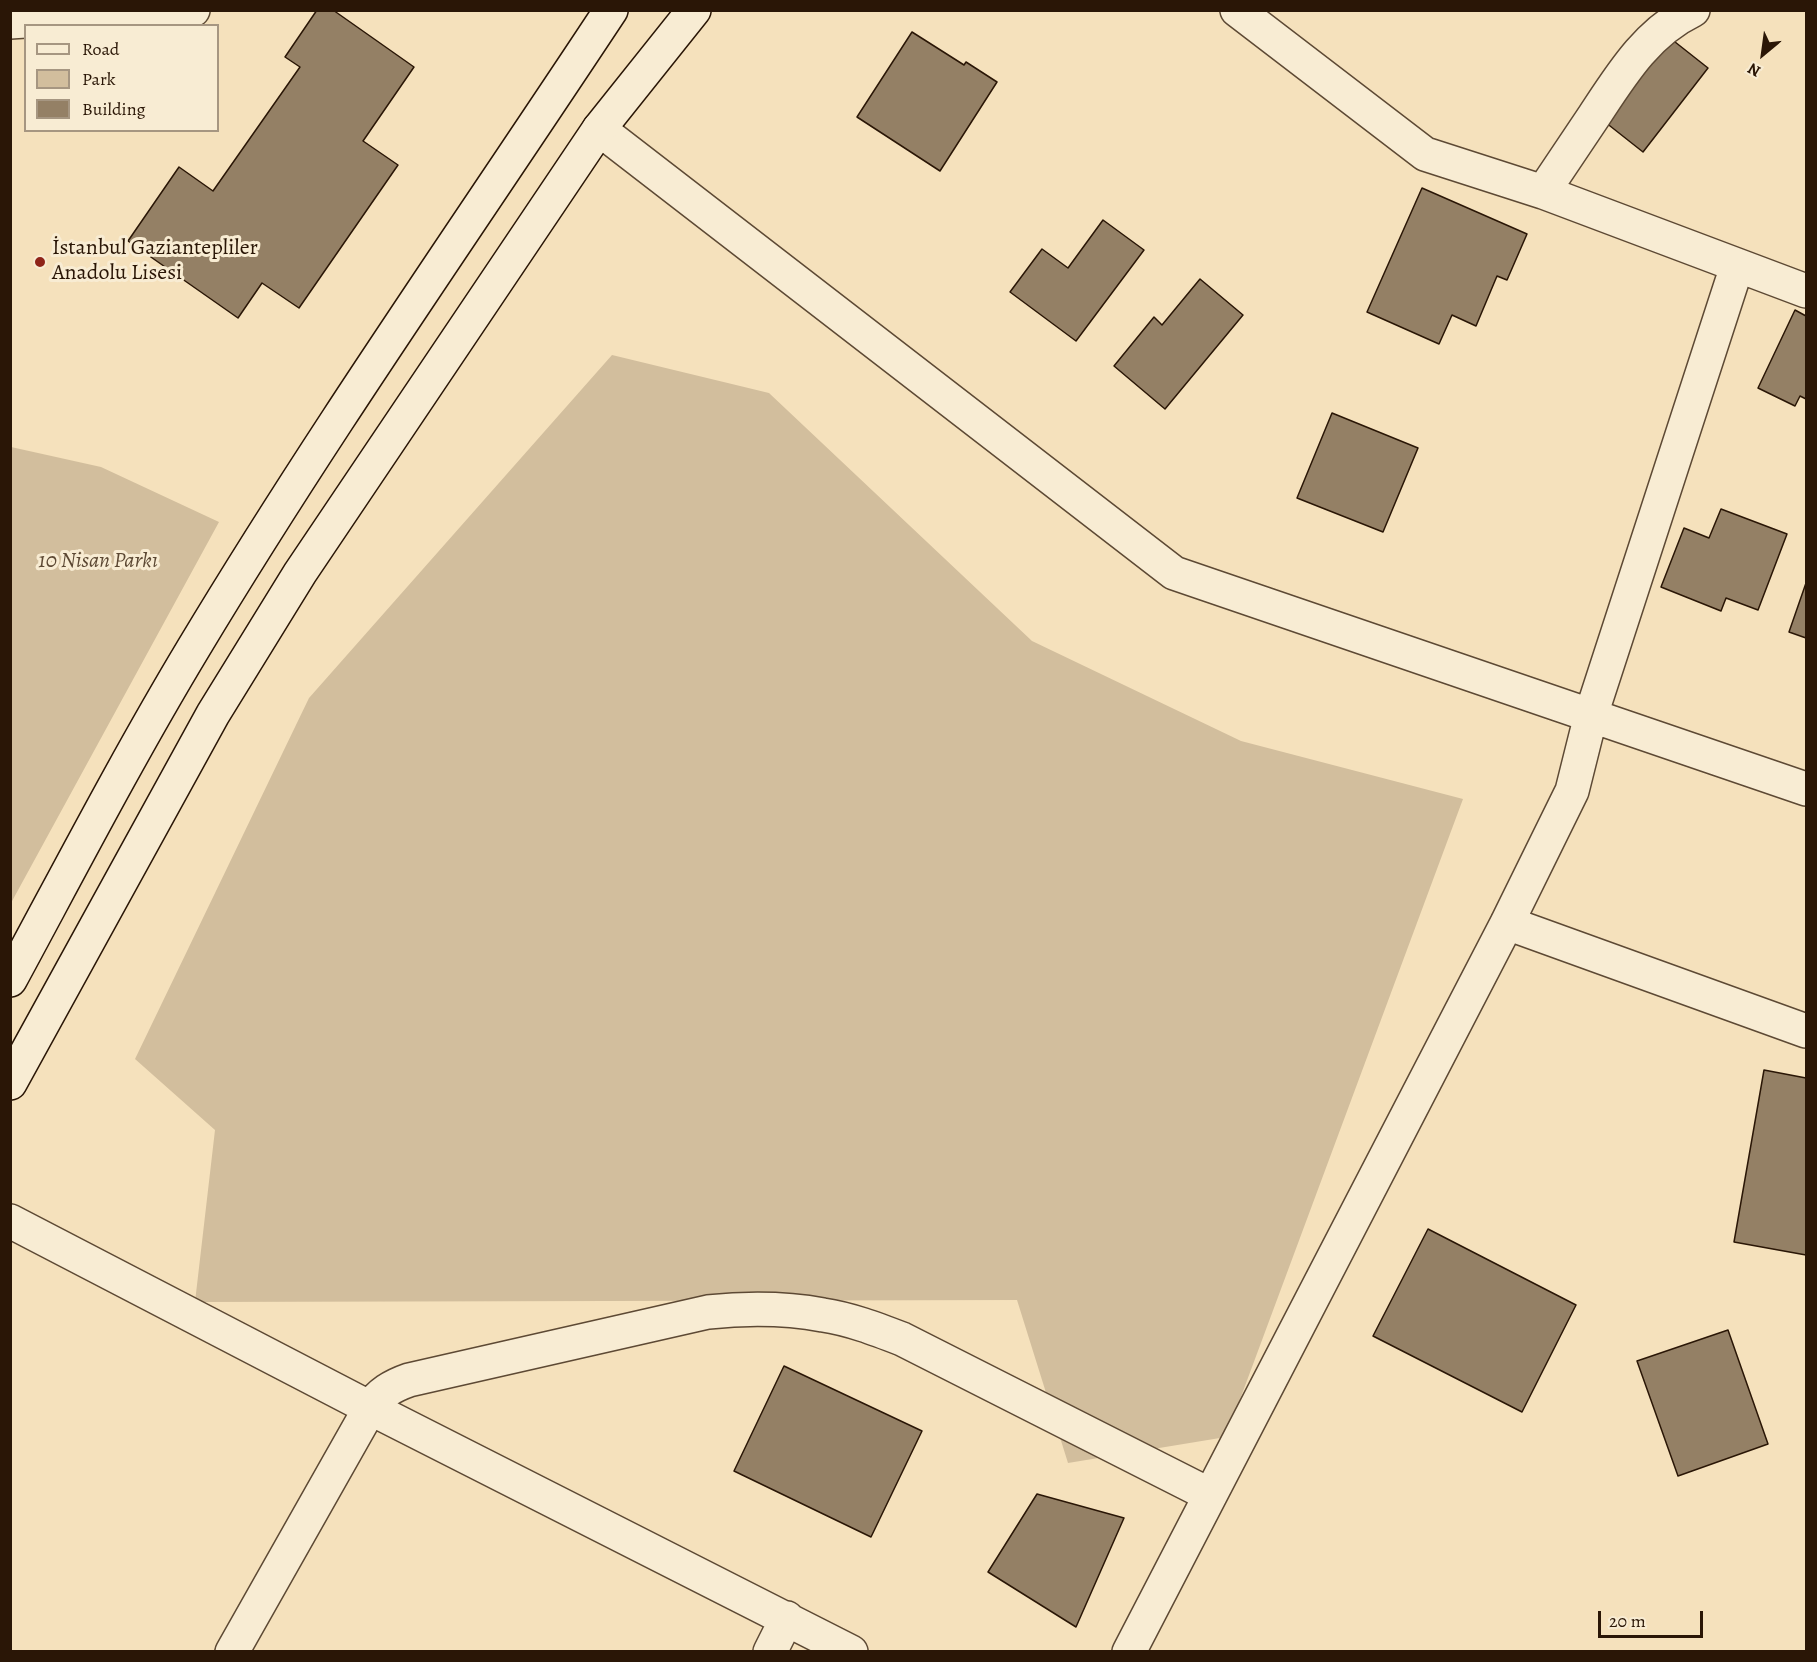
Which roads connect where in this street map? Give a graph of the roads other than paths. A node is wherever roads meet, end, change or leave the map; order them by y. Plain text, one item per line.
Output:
1 (194, 10) edge
2 (611, 10) edge
3 (694, 10) edge
4 (1237, 10) edge
5 (1693, 10) edge
6 (10, 22) edge
7 (599, 129) junction
8 (1543, 192) junction
9 (1737, 266) junction
10 (1806, 291) edge
11 (1591, 715) junction
12 (1806, 789) edge
13 (1507, 923) junction
14 (10, 980) edge
15 (1806, 1031) edge
16 (10, 1083) edge
17 (10, 1221) edge
18 (370, 1408) junction
19 (1210, 1495) junction
20 (787, 1618) junction
21 (232, 1652) edge
22 (770, 1652) edge
23 (851, 1652) edge
24 (1129, 1652) edge

1 - 6 street
2 - 14 street
3 - 7 street
4 - 8 street
5 - 8 street
7 - 11 street
7 - 16 street
8 - 9 street
9 - 10 street
9 - 11 street
11 - 12 street
11 - 13 street
13 - 15 street
13 - 19 street
17 - 18 street
18 - 19 street
18 - 20 street
18 - 21 street
19 - 24 street
20 - 22 street
20 - 23 street

